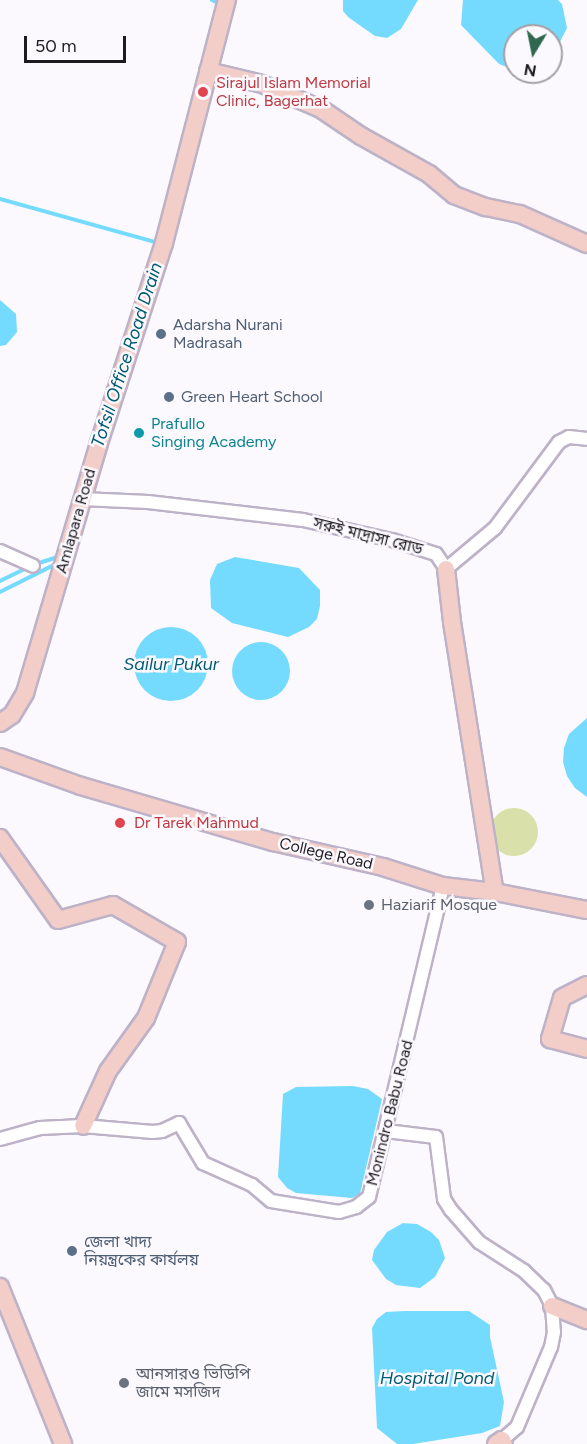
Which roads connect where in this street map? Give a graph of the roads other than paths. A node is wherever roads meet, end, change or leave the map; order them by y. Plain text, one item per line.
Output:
1 (222, 2) edge
2 (208, 71) junction
3 (587, 244) edge
4 (587, 439) edge
5 (82, 499) junction
6 (0, 551) edge
7 (33, 566) dead end
8 (446, 569) junction
9 (0, 723) edge
10 (0, 757) edge
11 (0, 838) edge
12 (443, 886) junction
13 (495, 892) junction
14 (587, 910) edge
15 (587, 985) edge
16 (587, 1049) edge
17 (83, 1126) junction
18 (386, 1131) junction
19 (0, 1139) edge
20 (0, 1287) edge
21 (552, 1306) junction
22 (587, 1320) edge
23 (501, 1443) edge
24 (63, 1444) edge

1 - 2 street, Amlapara Road
2 - 3 street
2 - 5 street, Amlapara Road
4 - 8 street
5 - 8 street, সরুই মাদ্রাসা রোড
5 - 9 street, Amlapara Road
6 - 7 street
8 - 13 street
10 - 12 street, College Road
11 - 17 street
12 - 13 street, College Road
12 - 18 street, Monindro Babu Road
13 - 14 street, College Road
15 - 16 street
17 - 18 street, Monindro Babu Road
17 - 19 street, Monindro Babu Road
18 - 21 street
20 - 24 street
21 - 22 street
21 - 23 street

